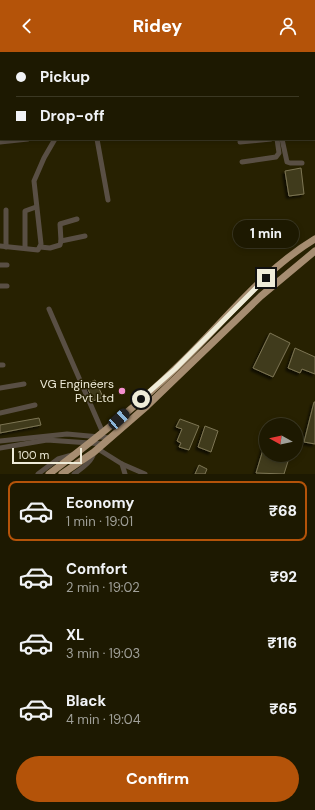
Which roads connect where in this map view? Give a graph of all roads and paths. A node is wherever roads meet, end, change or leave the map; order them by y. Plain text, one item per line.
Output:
1 (19, 140) edge
2 (54, 140) edge
3 (97, 140) edge
4 (261, 140) edge
5 (276, 140) edge
6 (282, 140) edge
7 (0, 142) edge
8 (240, 142) dead end
9 (242, 162) dead end
10 (302, 163) dead end
11 (108, 200) dead end
12 (36, 207) junction
13 (6, 210) dead end
14 (77, 219) dead end
15 (85, 236) dead end
16 (315, 239) edge
17 (61, 241) junction
18 (3, 246) edge
19 (40, 247) junction
20 (25, 248) junction
21 (315, 251) edge
22 (0, 265) edge
23 (7, 265) dead end
24 (0, 286) edge
25 (7, 286) dead end
26 (49, 309) dead end
27 (24, 384) dead end
28 (0, 388) edge
29 (35, 405) dead end
30 (0, 413) edge
31 (101, 435) junction
32 (111, 438) junction
33 (0, 441) edge
34 (91, 443) junction
35 (104, 444) junction
36 (0, 448) edge
37 (96, 450) junction
38 (75, 455) junction
39 (122, 464) junction
40 (133, 468) junction
41 (38, 474) edge
42 (49, 474) edge
43 (62, 474) edge
44 (74, 474) edge
45 (125, 474) edge
46 (145, 474) edge

1 - 7 street
2 - 12 street
3 - 11 street
4 - 8 street
5 - 9 street
6 - 10 street
12 - 19 street
12 - 20 street
13 - 18 street
14 - 17 street
15 - 17 street
16 - 31 highway
17 - 19 street
18 - 20 street
19 - 20 street
21 - 32 highway
22 - 23 street
24 - 25 street
26 - 31 street
27 - 28 street
29 - 30 street
31 - 32 street
31 - 33 street
31 - 34 highway
32 - 35 highway
34 - 35 street
34 - 36 street
34 - 38 highway
35 - 37 highway
37 - 39 street
37 - 43 highway
37 - 44 street
38 - 41 street
38 - 42 highway
39 - 40 street
39 - 45 street
40 - 45 street
40 - 46 street

